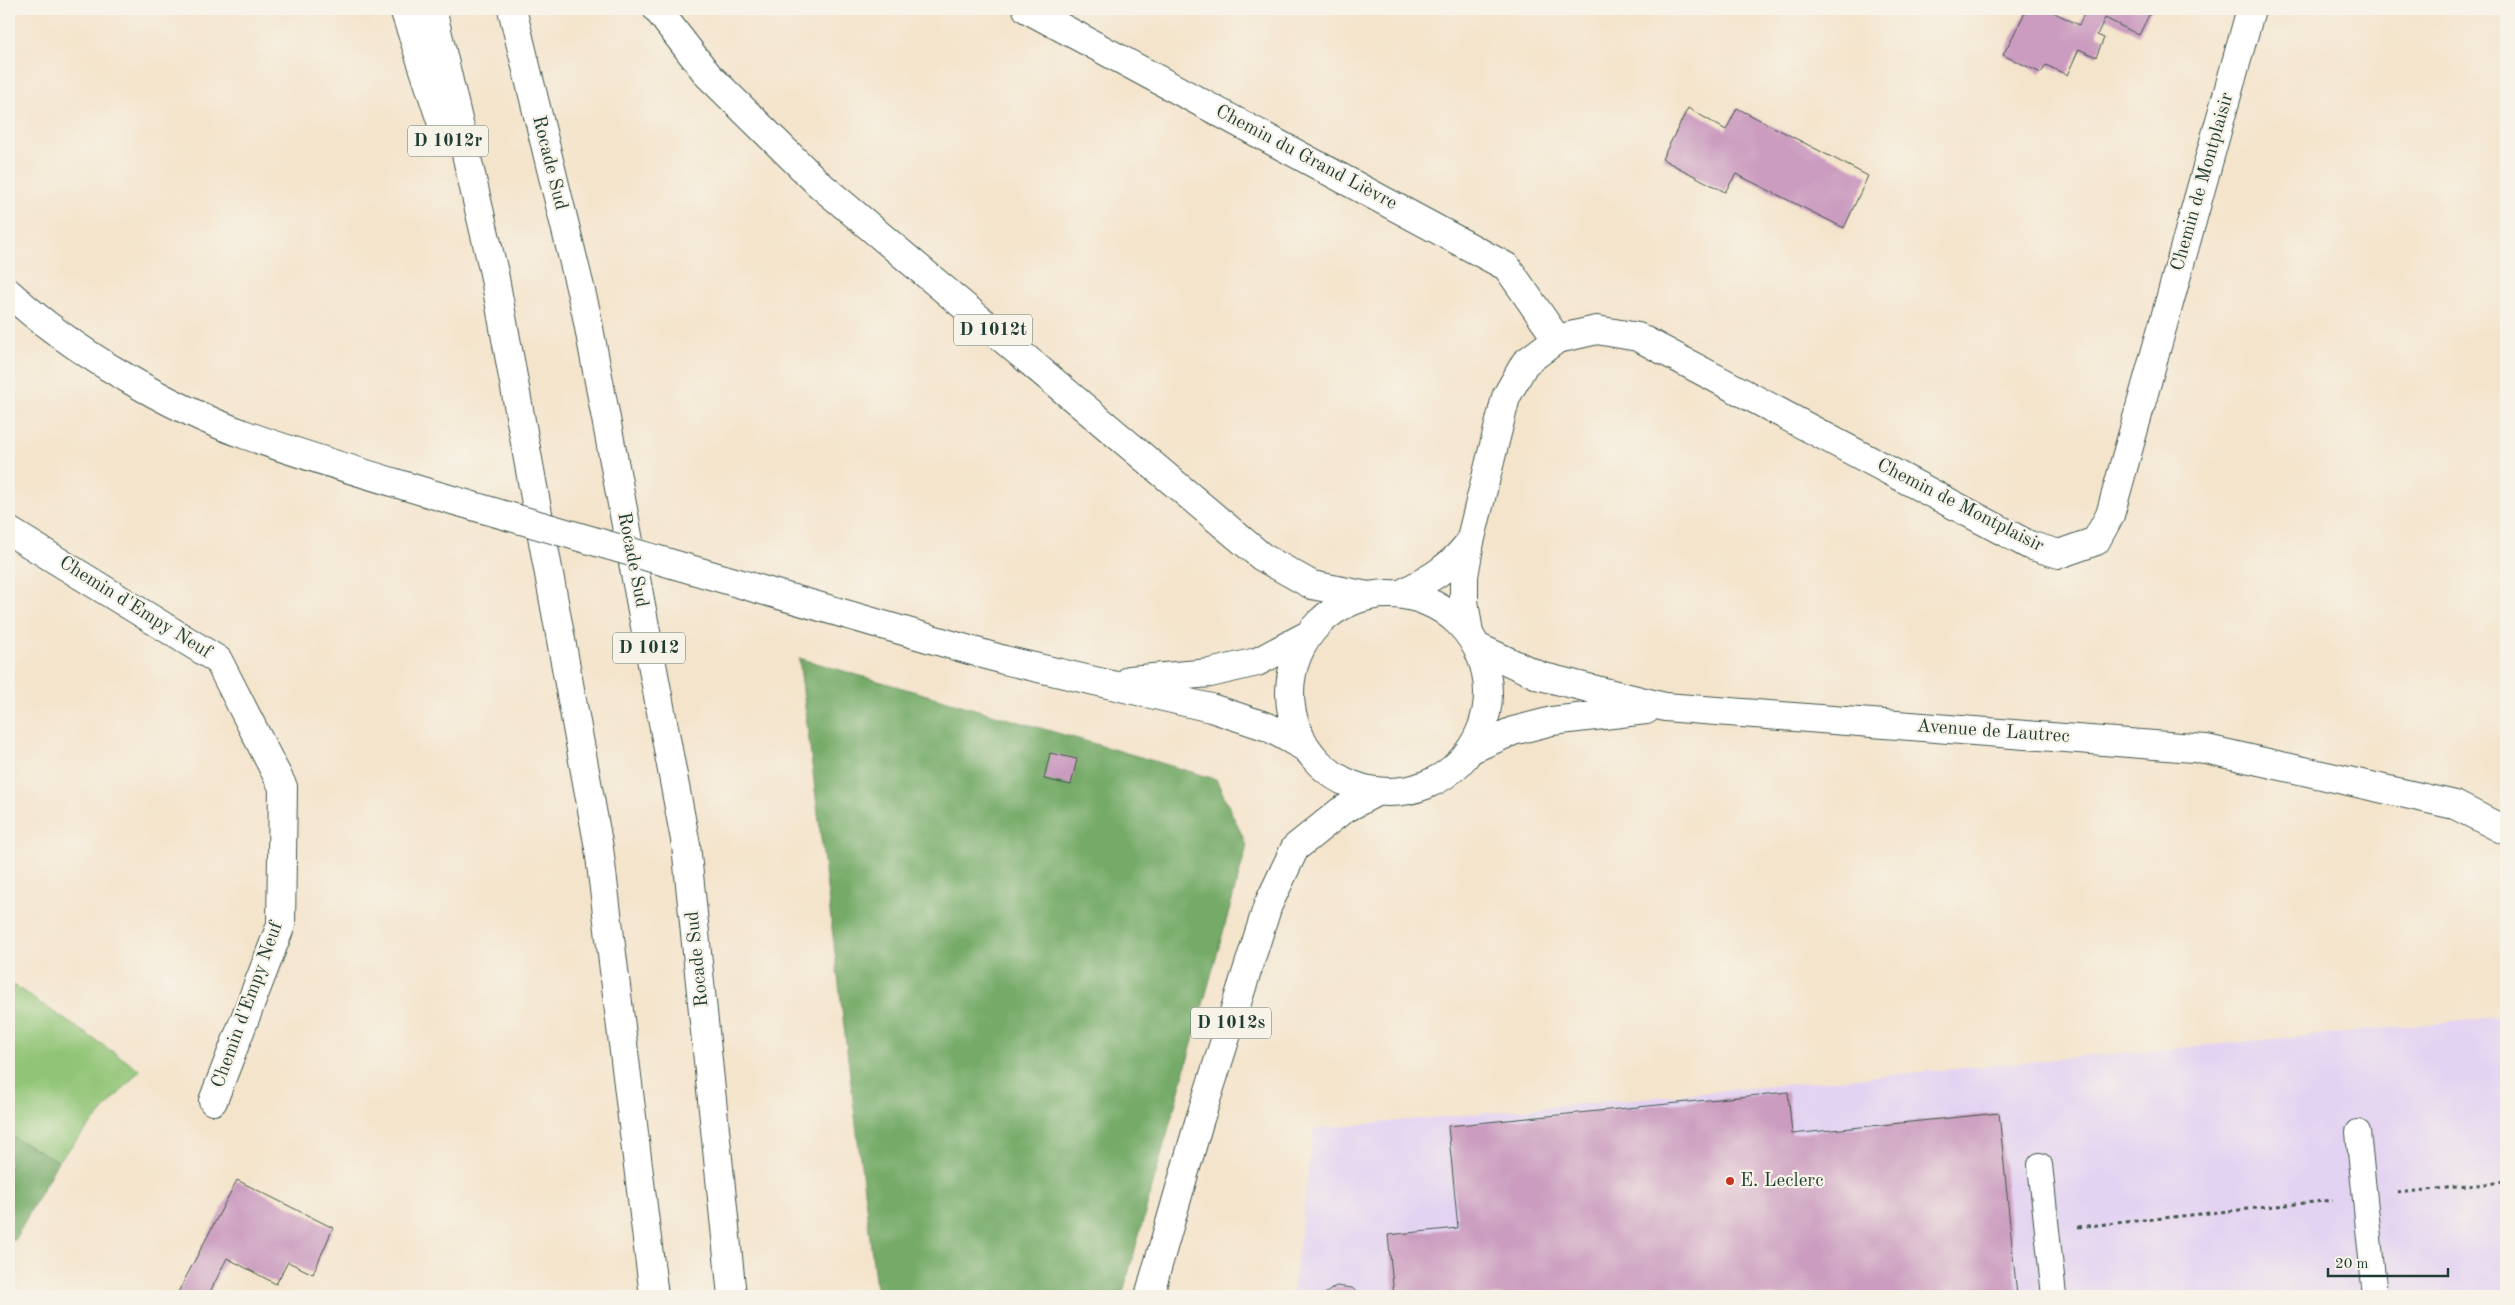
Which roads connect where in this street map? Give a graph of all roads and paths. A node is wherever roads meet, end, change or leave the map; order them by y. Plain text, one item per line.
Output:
1 (404, 9) edge
2 (432, 9) edge
3 (512, 9) edge
4 (657, 9) edge
5 (1027, 9) edge
6 (2251, 9) edge
7 (494, 273) junction
8 (9, 293) edge
9 (1556, 339) junction
10 (9, 531) edge
11 (1470, 542) junction
12 (1401, 594) junction
13 (1368, 596) junction
14 (1306, 636) junction
15 (1473, 640) junction
16 (1096, 681) junction
17 (1665, 707) junction
18 (1304, 747) junction
19 (1472, 749) junction
20 (1376, 792) junction
21 (2506, 831) edge
22 (213, 1101) dead end
23 (2358, 1132) dead end
24 (2040, 1165) dead end
25 (2506, 1182) edge
26 (2364, 1197) junction
27 (2047, 1231) junction
28 (654, 1296) edge
29 (732, 1296) edge
30 (1149, 1296) edge
31 (2054, 1296) edge
32 (2375, 1296) edge

1 - 7 main road, D 1012r
2 - 7 main road
3 - 29 main road, Rocade Sud / D 1012
4 - 13 main road, D 1012t
5 - 9 main road, Chemin du Grand Lièvre
6 - 9 main road, Chemin de Montplaisir
7 - 28 main road
8 - 16 main road, bridge
9 - 11 main road, Chemin de Montplaisir
10 - 22 main road, Chemin d'Empy Neuf
11 - 12 main road, Chemin de Montplaisir
11 - 15 main road, Chemin de Montplaisir
12 - 13 main road
12 - 15 main road
13 - 14 main road
14 - 16 main road
14 - 18 main road
15 - 17 main road, Avenue de Lautrec
15 - 19 main road
16 - 18 main road
17 - 19 main road
17 - 21 main road, Avenue de Lautrec
18 - 20 main road
19 - 20 main road
20 - 30 main road, D 1012s
23 - 26 lane
24 - 27 lane
25 - 26 path
26 - 27 path
26 - 32 lane
27 - 31 lane

